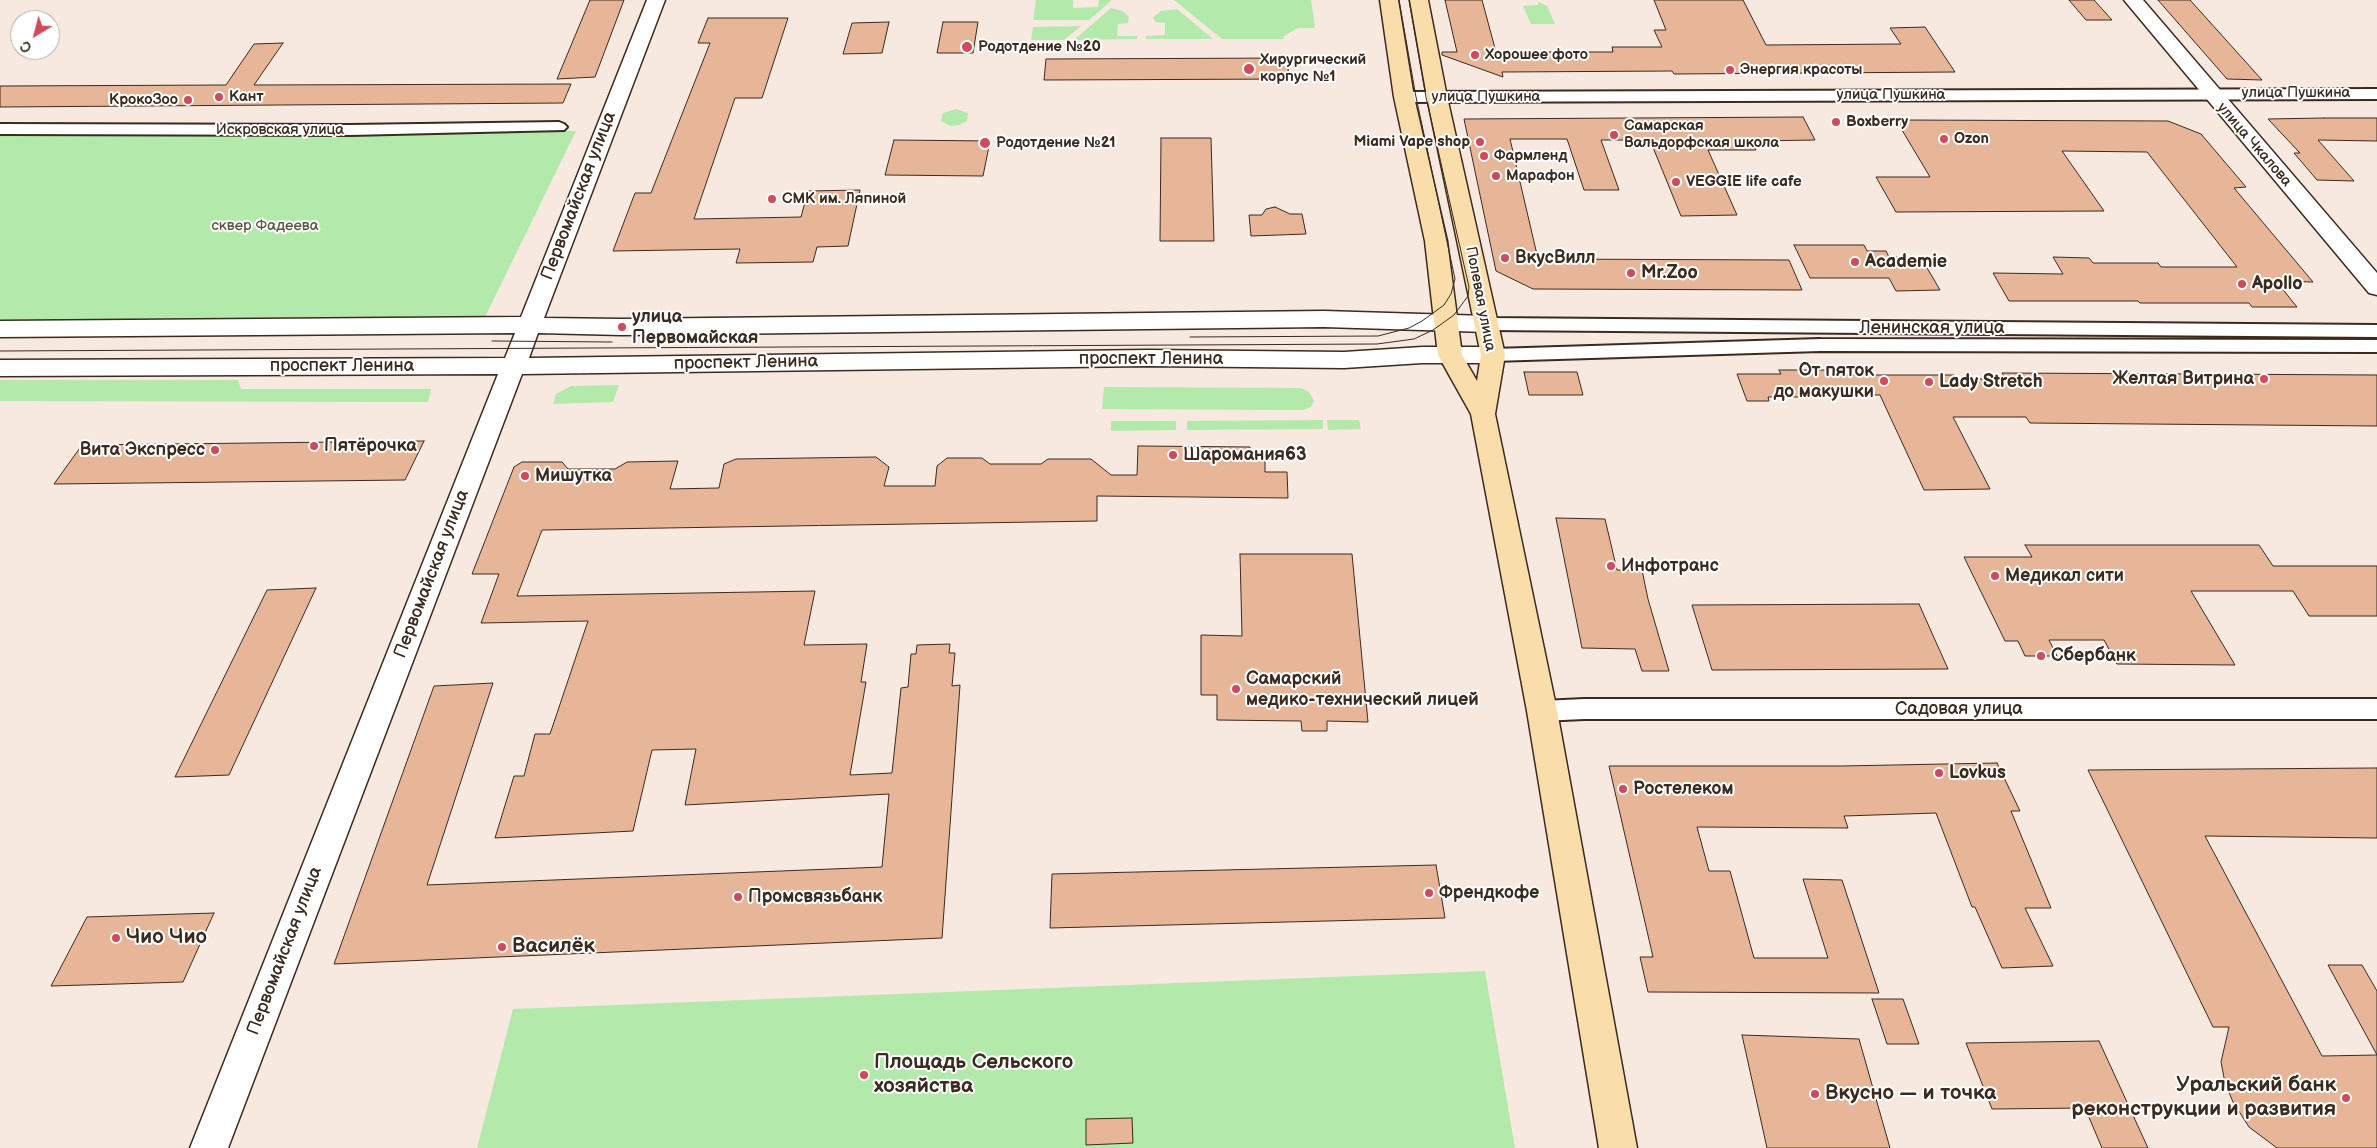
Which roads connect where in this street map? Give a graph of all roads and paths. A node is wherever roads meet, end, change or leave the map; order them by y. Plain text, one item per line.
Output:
1 (656, 0) edge
2 (1389, 0) edge
3 (1419, 0) edge
4 (2133, 0) edge
5 (2210, 93) junction
6 (2377, 94) edge
7 (1404, 97) junction
8 (1437, 97) junction
9 (559, 127) dead end
10 (0, 130) edge
11 (2377, 288) edge
12 (1446, 322) junction
13 (1487, 324) junction
14 (528, 325) junction
15 (0, 329) edge
16 (2377, 330) edge
17 (2377, 346) edge
18 (1450, 355) junction
19 (1493, 355) junction
20 (513, 365) junction
21 (0, 368) edge
22 (1483, 414) junction
23 (2377, 709) edge
24 (1542, 711) junction
25 (209, 1148) edge
26 (1618, 1148) edge

1 - 14 main road, Первомайская улица
2 - 7 main road, Полевая улица
3 - 8 main road, Полевая улица
4 - 5 main road, улица Чкалова
5 - 6 street, улица Пушкина
5 - 8 street, улица Пушкина
5 - 11 main road, улица Чкалова
7 - 8 street, улица Пушкина
7 - 12 main road, Полевая улица
8 - 13 main road, Полевая улица
9 - 10 street, Искровская улица
12 - 13 main road, проспект Ленина
12 - 14 main road, проспект Ленина
12 - 18 main road, Полевая улица
13 - 16 street, Ленинская улица
13 - 19 main road, Полевая улица
14 - 15 main road, проспект Ленина
14 - 20 main road, Первомайская улица
17 - 19 street, Ленинская улица
18 - 19 main road, проспект Ленина
18 - 20 main road, проспект Ленина
18 - 22 main road, Полевая улица
19 - 22 main road, Полевая улица
20 - 21 main road, проспект Ленина
20 - 25 main road, Первомайская улица
22 - 24 main road
23 - 24 street, Садовая улица
24 - 26 main road

